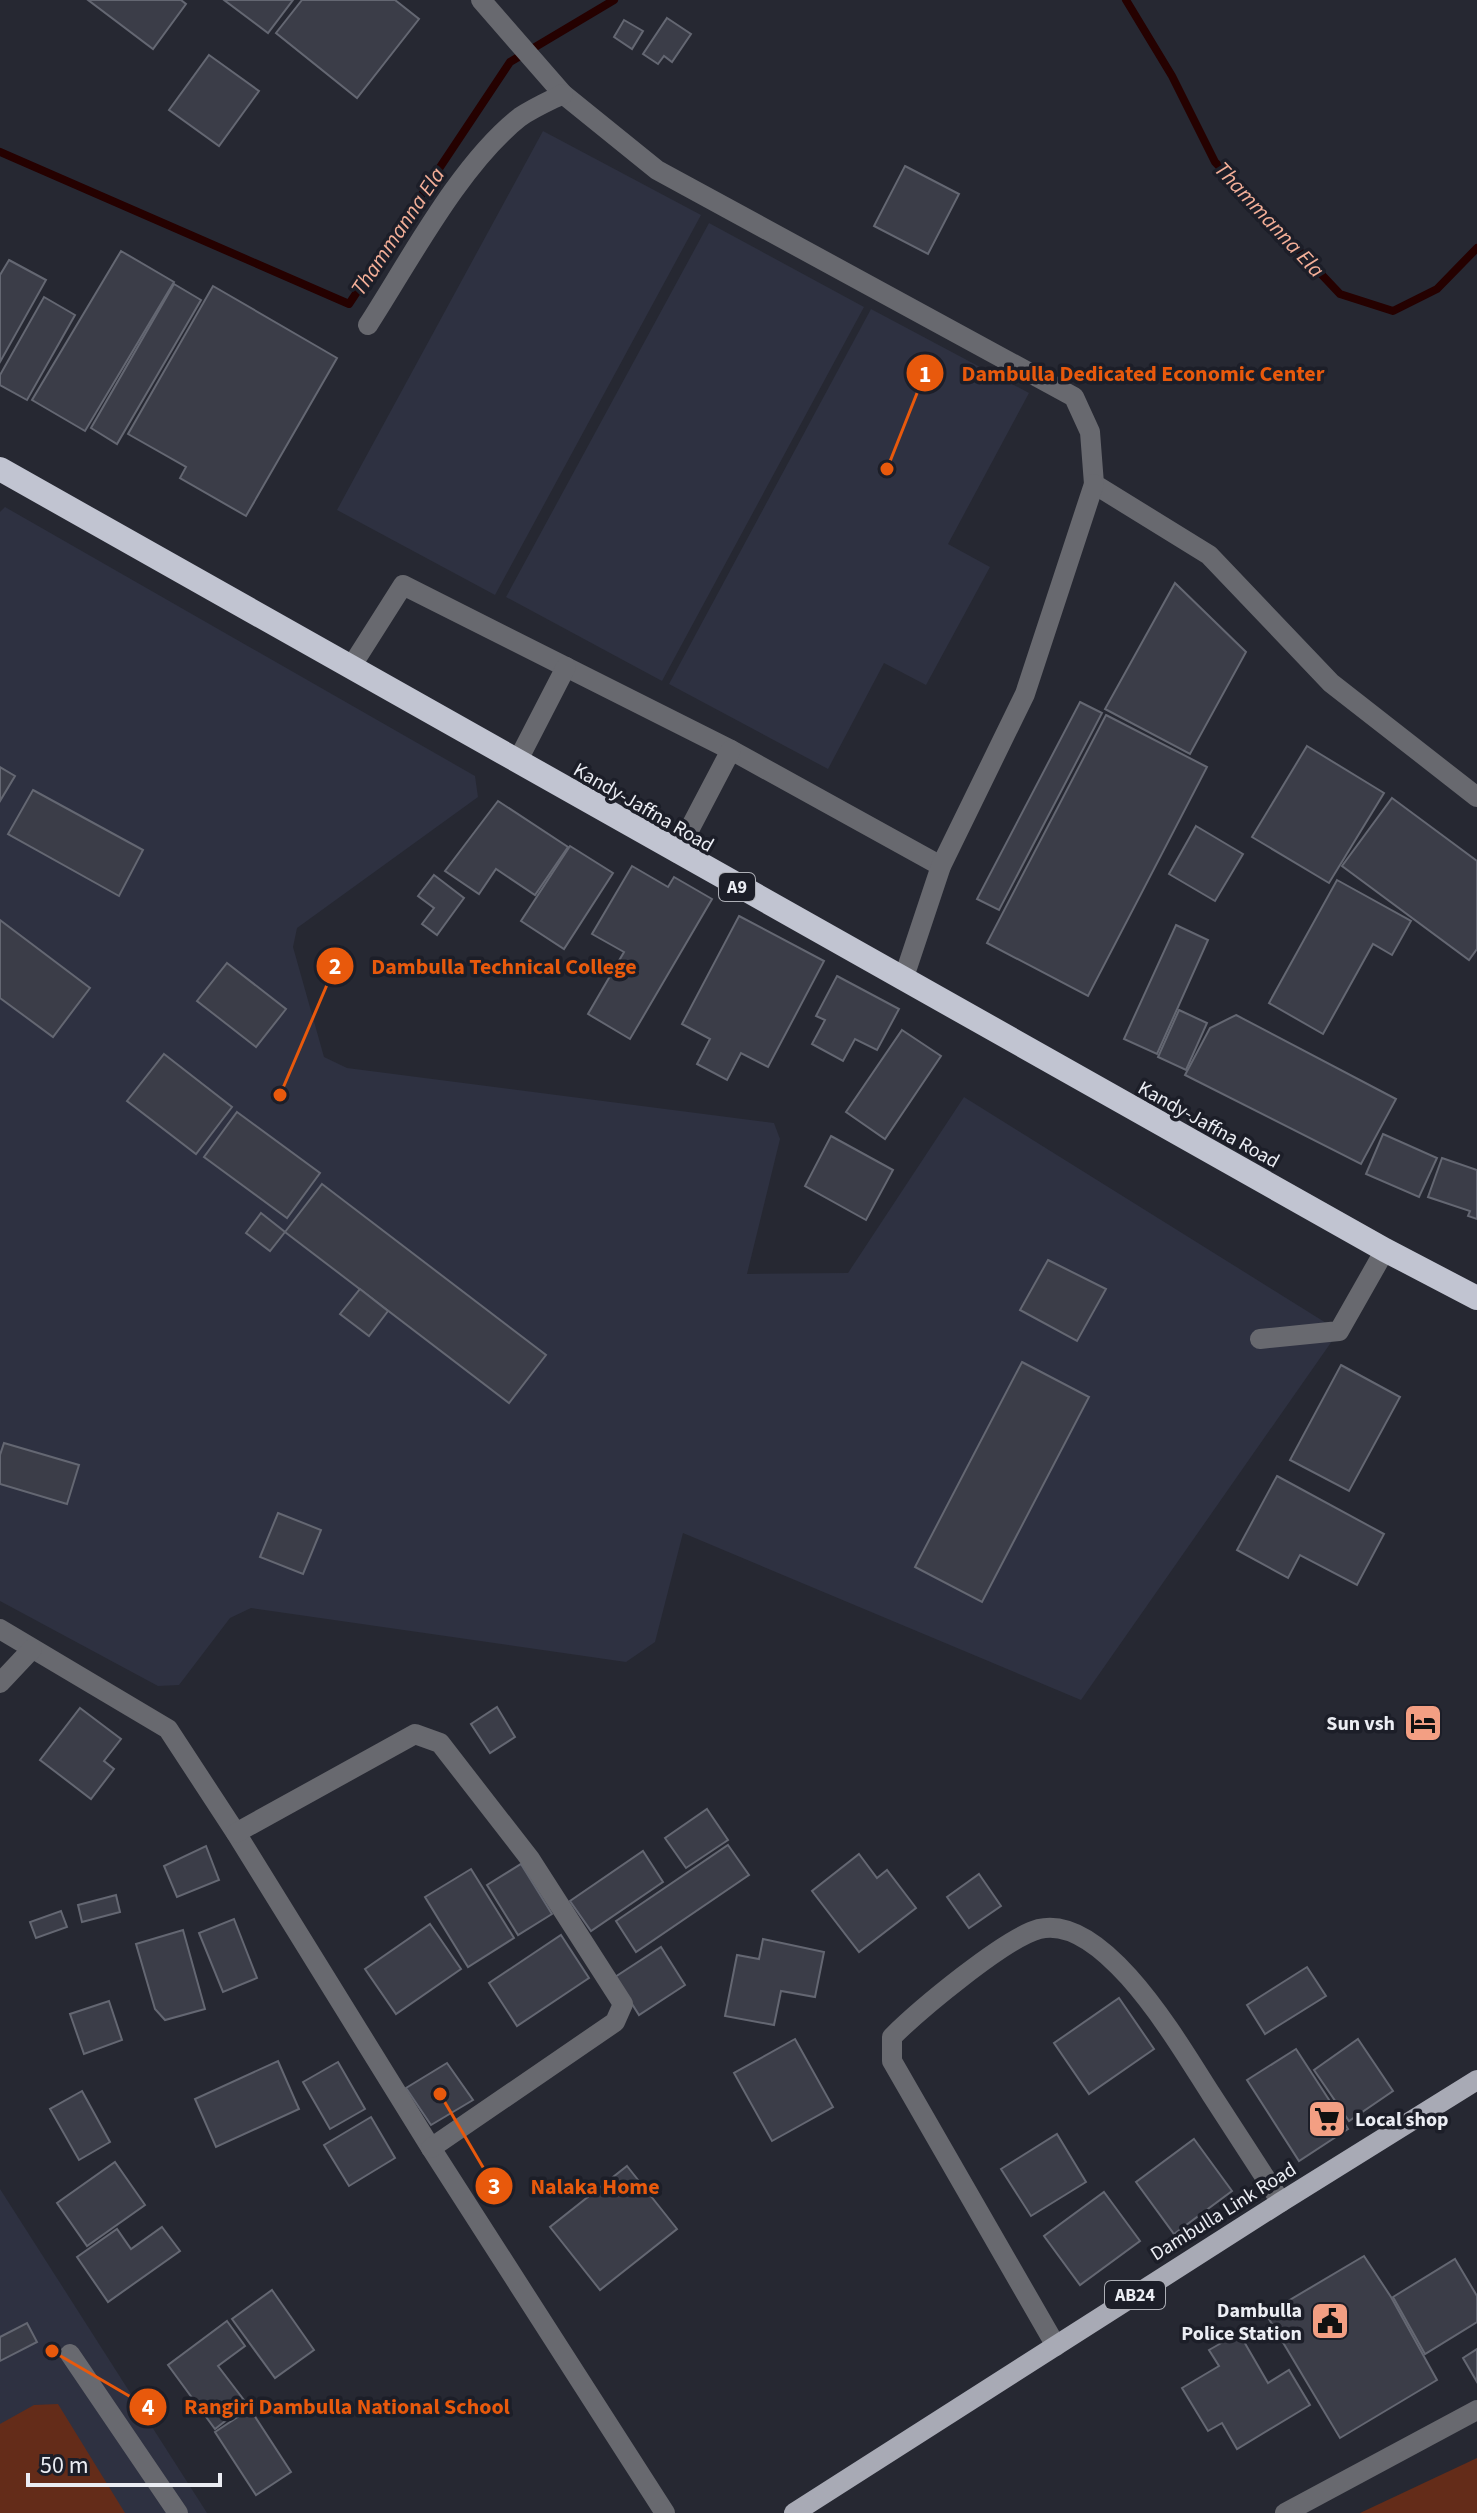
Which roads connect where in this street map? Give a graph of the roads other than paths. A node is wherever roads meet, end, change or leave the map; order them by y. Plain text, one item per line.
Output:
1 (484, 3) edge
2 (563, 94) junction
3 (368, 325) dead end
4 (0, 469) edge
5 (1094, 484) junction
6 (351, 667) junction
7 (566, 667) junction
8 (731, 750) junction
9 (517, 762) junction
10 (1477, 797) edge
11 (677, 853) junction
12 (941, 866) junction
13 (903, 980) junction
14 (1385, 1250) junction
15 (1477, 1298) edge
16 (1260, 1339) dead end
17 (0, 1629) edge
18 (32, 1649) junction
19 (0, 1683) edge
20 (236, 1833) junction
21 (1477, 2080) edge
22 (431, 2148) junction
23 (1281, 2202) junction
24 (1056, 2346) junction
25 (70, 2354) dead end
26 (1477, 2410) edge
27 (178, 2513) edge
28 (665, 2513) edge
29 (794, 2513) edge
30 (1285, 2513) edge

1 - 2 street
2 - 3 street
2 - 5 street
4 - 6 highway, Kandy-Jaffna Road / A9
5 - 10 street
5 - 12 street
6 - 7 street
6 - 9 highway, Kandy-Jaffna Road / A9
7 - 8 street
7 - 9 street
8 - 11 street
8 - 12 street
9 - 11 highway, Kandy-Jaffna Road / A9
11 - 13 highway, Kandy-Jaffna Road / A9
12 - 13 street
13 - 14 highway, Kandy-Jaffna Road / A9
14 - 15 highway, Kandy-Jaffna Road / A9
14 - 16 street
17 - 18 street
18 - 19 street
18 - 20 street
20 - 22 street
20 - 22 street
21 - 23 main road, Dambulla Link Road / AB24
22 - 28 street
23 - 24 main road, Dambulla Link Road / AB24
23 - 24 street
24 - 29 main road, Dambulla Link Road / AB24
25 - 27 street
26 - 30 street

